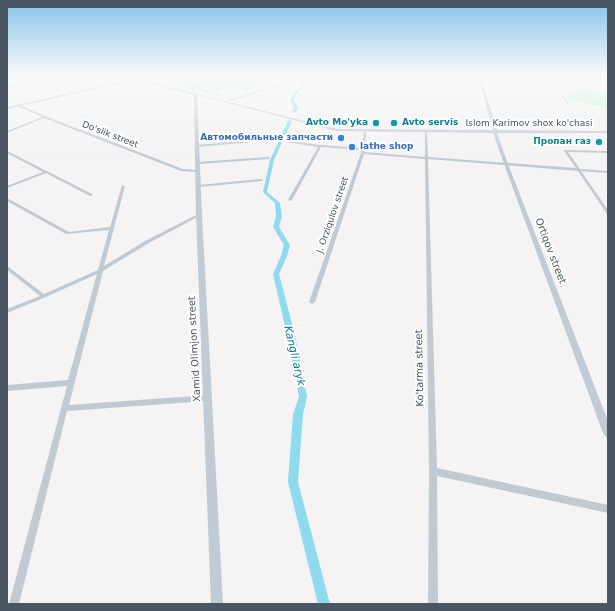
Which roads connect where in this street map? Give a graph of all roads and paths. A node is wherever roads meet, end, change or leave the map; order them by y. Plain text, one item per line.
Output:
1 (23, 104) edge
2 (25, 104) edge
3 (195, 104) edge
4 (233, 104) edge
5 (243, 104) edge
6 (487, 104) edge
7 (18, 105) junction
8 (7, 107) edge
9 (264, 109) junction
10 (259, 111) junction
11 (44, 118) junction
12 (495, 130) junction
13 (365, 131) junction
14 (426, 131) junction
15 (608, 131) edge
16 (7, 132) edge
17 (275, 139) dead end
18 (286, 141) dead end
19 (197, 146) junction
20 (320, 146) junction
21 (363, 151) junction
22 (7, 152) edge
23 (608, 152) edge
24 (426, 157) junction
25 (268, 158) dead end
26 (506, 164) junction
27 (198, 167) junction
28 (580, 170) junction
29 (46, 172) junction
30 (608, 172) edge
31 (261, 180) dead end
32 (123, 186) dead end
33 (199, 186) junction
34 (7, 187) edge
35 (92, 194) dead end
36 (7, 199) edge
37 (290, 200) dead end
38 (608, 213) edge
39 (199, 215) junction
40 (112, 228) junction
41 (7, 268) edge
42 (100, 272) junction
43 (44, 296) junction
44 (312, 302) dead end
45 (7, 311) edge
46 (71, 383) junction
47 (7, 388) edge
48 (208, 398) junction
49 (65, 408) junction
50 (608, 433) edge
51 (433, 471) junction
52 (608, 509) edge
53 (14, 604) edge
54 (217, 604) edge
55 (434, 604) edge

1 - 8 main road
2 - 7 main road
3 - 19 main road, Xamid Olimjon street
4 - 10 main road, Islom Karimov shox ko'chasi
5 - 9 main road, Islom Karimov shox ko'chasi
6 - 12 main road, Ortiqov street
7 - 8 main road
7 - 11 street, Do'slik street
9 - 10 main road
9 - 12 main road, Islom Karimov shox ko'chasi
10 - 13 main road, Islom Karimov shox ko'chasi
11 - 16 street
11 - 27 street, Do'slik street
12 - 14 main road, Islom Karimov shox ko'chasi
12 - 15 main road, Islom Karimov shox ko'chasi
12 - 26 main road, Ortiqov street
13 - 14 main road, Islom Karimov shox ko'chasi
13 - 21 street, J. Orziqulov street
14 - 24 street, Ko'tarma street
17 - 19 street
18 - 20 street
19 - 27 main road, Xamid Olimjon street
20 - 21 street
20 - 37 street
21 - 24 street
21 - 44 street, J. Orziqulov street
22 - 29 street
23 - 28 street
24 - 26 street
24 - 51 street, Ko'tarma street
25 - 27 street, Do'slik street
26 - 28 street
26 - 50 main road, Ortiqov street
27 - 33 main road, Xamid Olimjon street
28 - 30 street
28 - 38 street
29 - 34 street
29 - 35 street
31 - 33 street
32 - 40 street
33 - 39 main road, Xamid Olimjon street
36 - 40 street
39 - 42 street
39 - 48 main road, Xamid Olimjon street
40 - 42 street
41 - 43 street
42 - 43 street
42 - 46 street
43 - 45 street
46 - 47 street
46 - 49 street
48 - 49 street
48 - 54 main road, Xamid Olimjon street
49 - 53 street
51 - 52 street
51 - 55 street, Ko'tarma street

